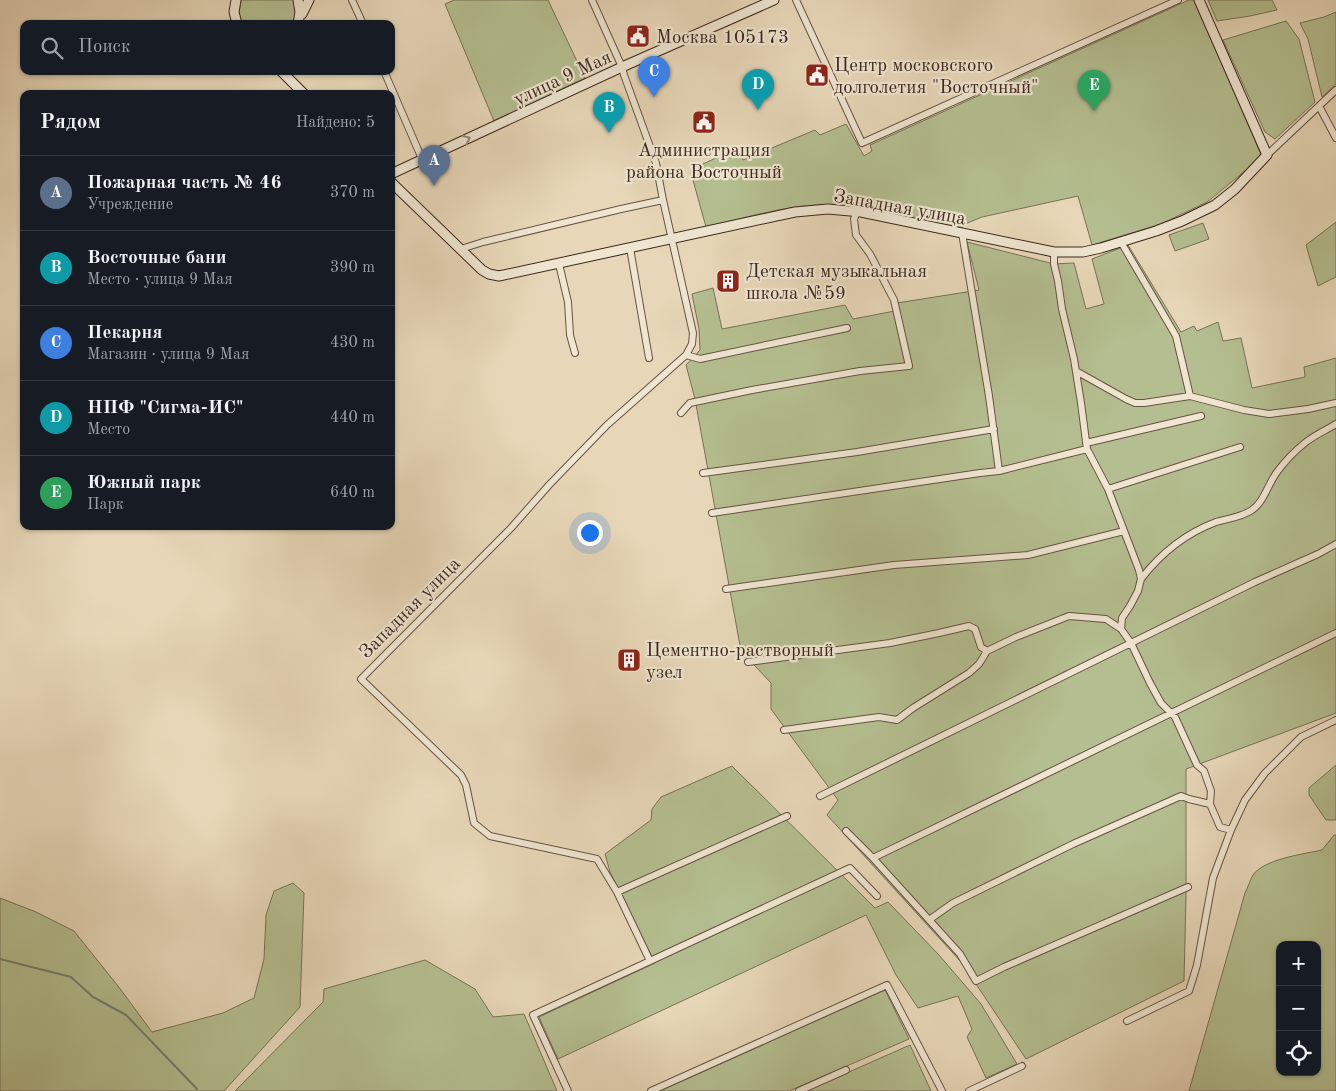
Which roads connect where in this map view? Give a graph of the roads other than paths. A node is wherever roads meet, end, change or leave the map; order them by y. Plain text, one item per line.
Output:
1 (236, 0) edge
2 (309, 0) edge
3 (352, 0) edge
4 (592, 0) edge
5 (774, 0) edge
6 (796, 0) edge
7 (1178, 0) edge
8 (1199, 0) edge
9 (299, 1) edge
10 (235, 20) edge
11 (299, 20) edge
12 (299, 20) edge
13 (361, 20) edge
14 (622, 67) junction
15 (285, 75) edge
16 (386, 75) edge
17 (300, 90) edge
18 (392, 90) edge
19 (1336, 90) edge
20 (395, 96) edge
21 (1319, 106) junction
22 (1336, 138) edge
23 (1267, 155) junction
24 (422, 159) junction
25 (395, 172) edge
26 (395, 186) edge
27 (663, 200) junction
28 (857, 212) junction
29 (962, 233) junction
30 (672, 239) junction
31 (1121, 242) junction
32 (630, 248) junction
33 (461, 249) junction
34 (1054, 252) junction
35 (559, 264) junction
36 (847, 328) dead end
37 (575, 353) dead end
38 (686, 355) junction
39 (649, 358) dead end
40 (1076, 371) junction
41 (1190, 396) junction
42 (1336, 403) edge
43 (681, 413) dead end
44 (1201, 416) dead end
45 (1336, 424) edge
46 (994, 429) junction
47 (1087, 446) junction
48 (1240, 446) dead end
49 (999, 471) junction
50 (703, 473) dead end
51 (1108, 489) junction
52 (712, 512) dead end
53 (1124, 531) junction
54 (1336, 544) edge
55 (1141, 579) junction
56 (726, 589) dead end
57 (1121, 630) junction
58 (1336, 633) edge
59 (1131, 643) junction
60 (987, 651) junction
61 (748, 662) dead end
62 (1170, 713) junction
63 (1336, 720) edge
64 (784, 730) dead end
65 (820, 796) dead end
66 (1210, 804) junction
67 (787, 816) dead end
68 (1231, 830) junction
69 (846, 831) dead end
70 (873, 858) junction
71 (1188, 887) dead end
72 (617, 892) junction
73 (877, 896) dead end
74 (929, 920) junction
75 (650, 961) junction
76 (1127, 1021) dead end
77 (1022, 1066) dead end
78 (846, 1070) dead end
79 (568, 1091) edge
80 (651, 1091) edge
81 (798, 1091) edge
82 (942, 1091) edge
83 (969, 1091) edge

1 - 10 street
2 - 11 street
3 - 13 street
4 - 14 street
5 - 14 street, улица 9 Мая
6 - 7 street
8 - 23 street
9 - 12 street
24 -> 14 street, улица 9 Мая
14 - 27 street
15 - 17 street
16 - 18 street
19 - 21 street
20 - 24 street
21 - 22 street
21 - 23 street
23 - 31 street, Западная улица
24 - 25 street, улица 9 Мая
26 - 33 street, Западная улица
27 - 30 street
27 - 33 street
28 - 29 street, Западная улица
28 - 30 street, Западная улица
28 - 43 street
29 - 34 street, Западная улица
29 - 46 street
30 - 32 street, Западная улица
30 - 38 street
31 - 34 street, Западная улица
31 - 41 street
32 - 35 street, Западная улица
32 - 39 street
33 - 35 street, Западная улица
34 - 40 street
35 - 37 street
36 - 38 street
38 - 72 street, Западная улица
40 - 41 street
40 - 47 street
41 - 42 street
44 - 47 street
45 - 55 street
46 - 49 street
46 - 50 street
47 - 49 street
47 - 51 street
48 - 51 street
49 - 52 street
51 - 53 street
53 - 55 street
53 - 56 street
54 - 59 street
55 - 57 street
57 - 59 street
57 - 60 street
58 - 62 street
59 - 62 street
59 - 65 street
60 - 61 street
60 - 64 street
62 - 66 street
62 - 70 street
63 - 68 street
66 - 68 street
66 - 74 street
67 - 72 street
68 - 76 street
69 - 70 street
70 - 74 street
71 - 74 street
72 - 75 street, Западная улица
73 - 75 street
75 - 79 street
77 - 83 street
78 - 81 street
80 - 82 street

